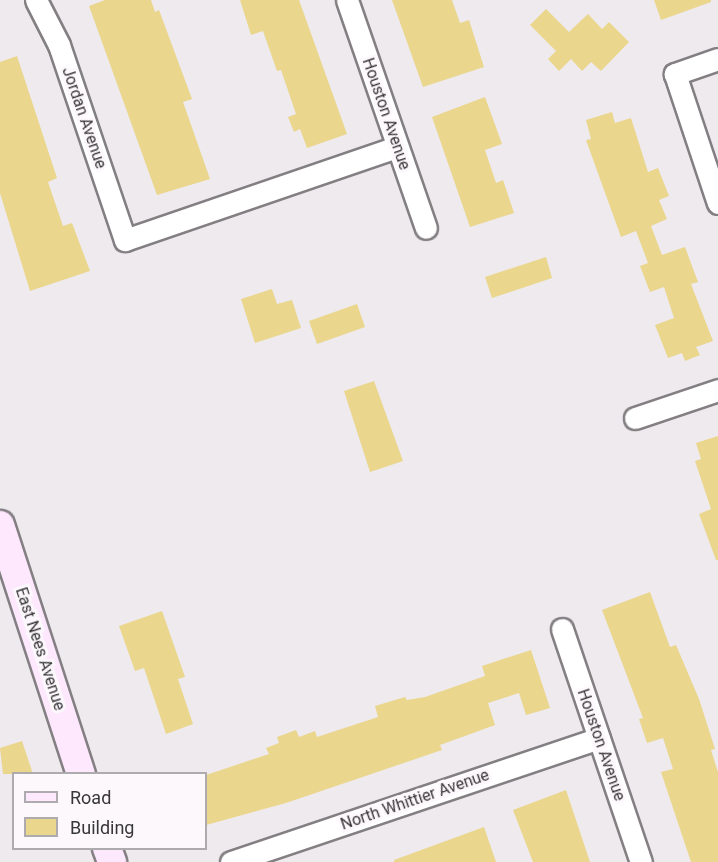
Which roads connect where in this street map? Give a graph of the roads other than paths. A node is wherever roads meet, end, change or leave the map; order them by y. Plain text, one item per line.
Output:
1 (36, 0) edge
2 (347, 0) edge
3 (718, 59) edge
4 (397, 147) junction
5 (718, 202) edge
6 (426, 228) dead end
7 (718, 390) edge
8 (635, 418) dead end
9 (0, 525) edge
10 (561, 629) dead end
11 (599, 738) junction
12 (80, 772) edge
13 (231, 862) edge
14 (641, 862) edge

1 - 4 street, Jordan Avenue
2 - 4 street, Houston Avenue
3 - 5 street
4 - 6 street, Houston Avenue
7 - 8 street
9 - 12 main road, East Nees Avenue
10 - 11 street, Houston Avenue
11 - 13 street, North Whittier Avenue
11 - 14 street, Houston Avenue

